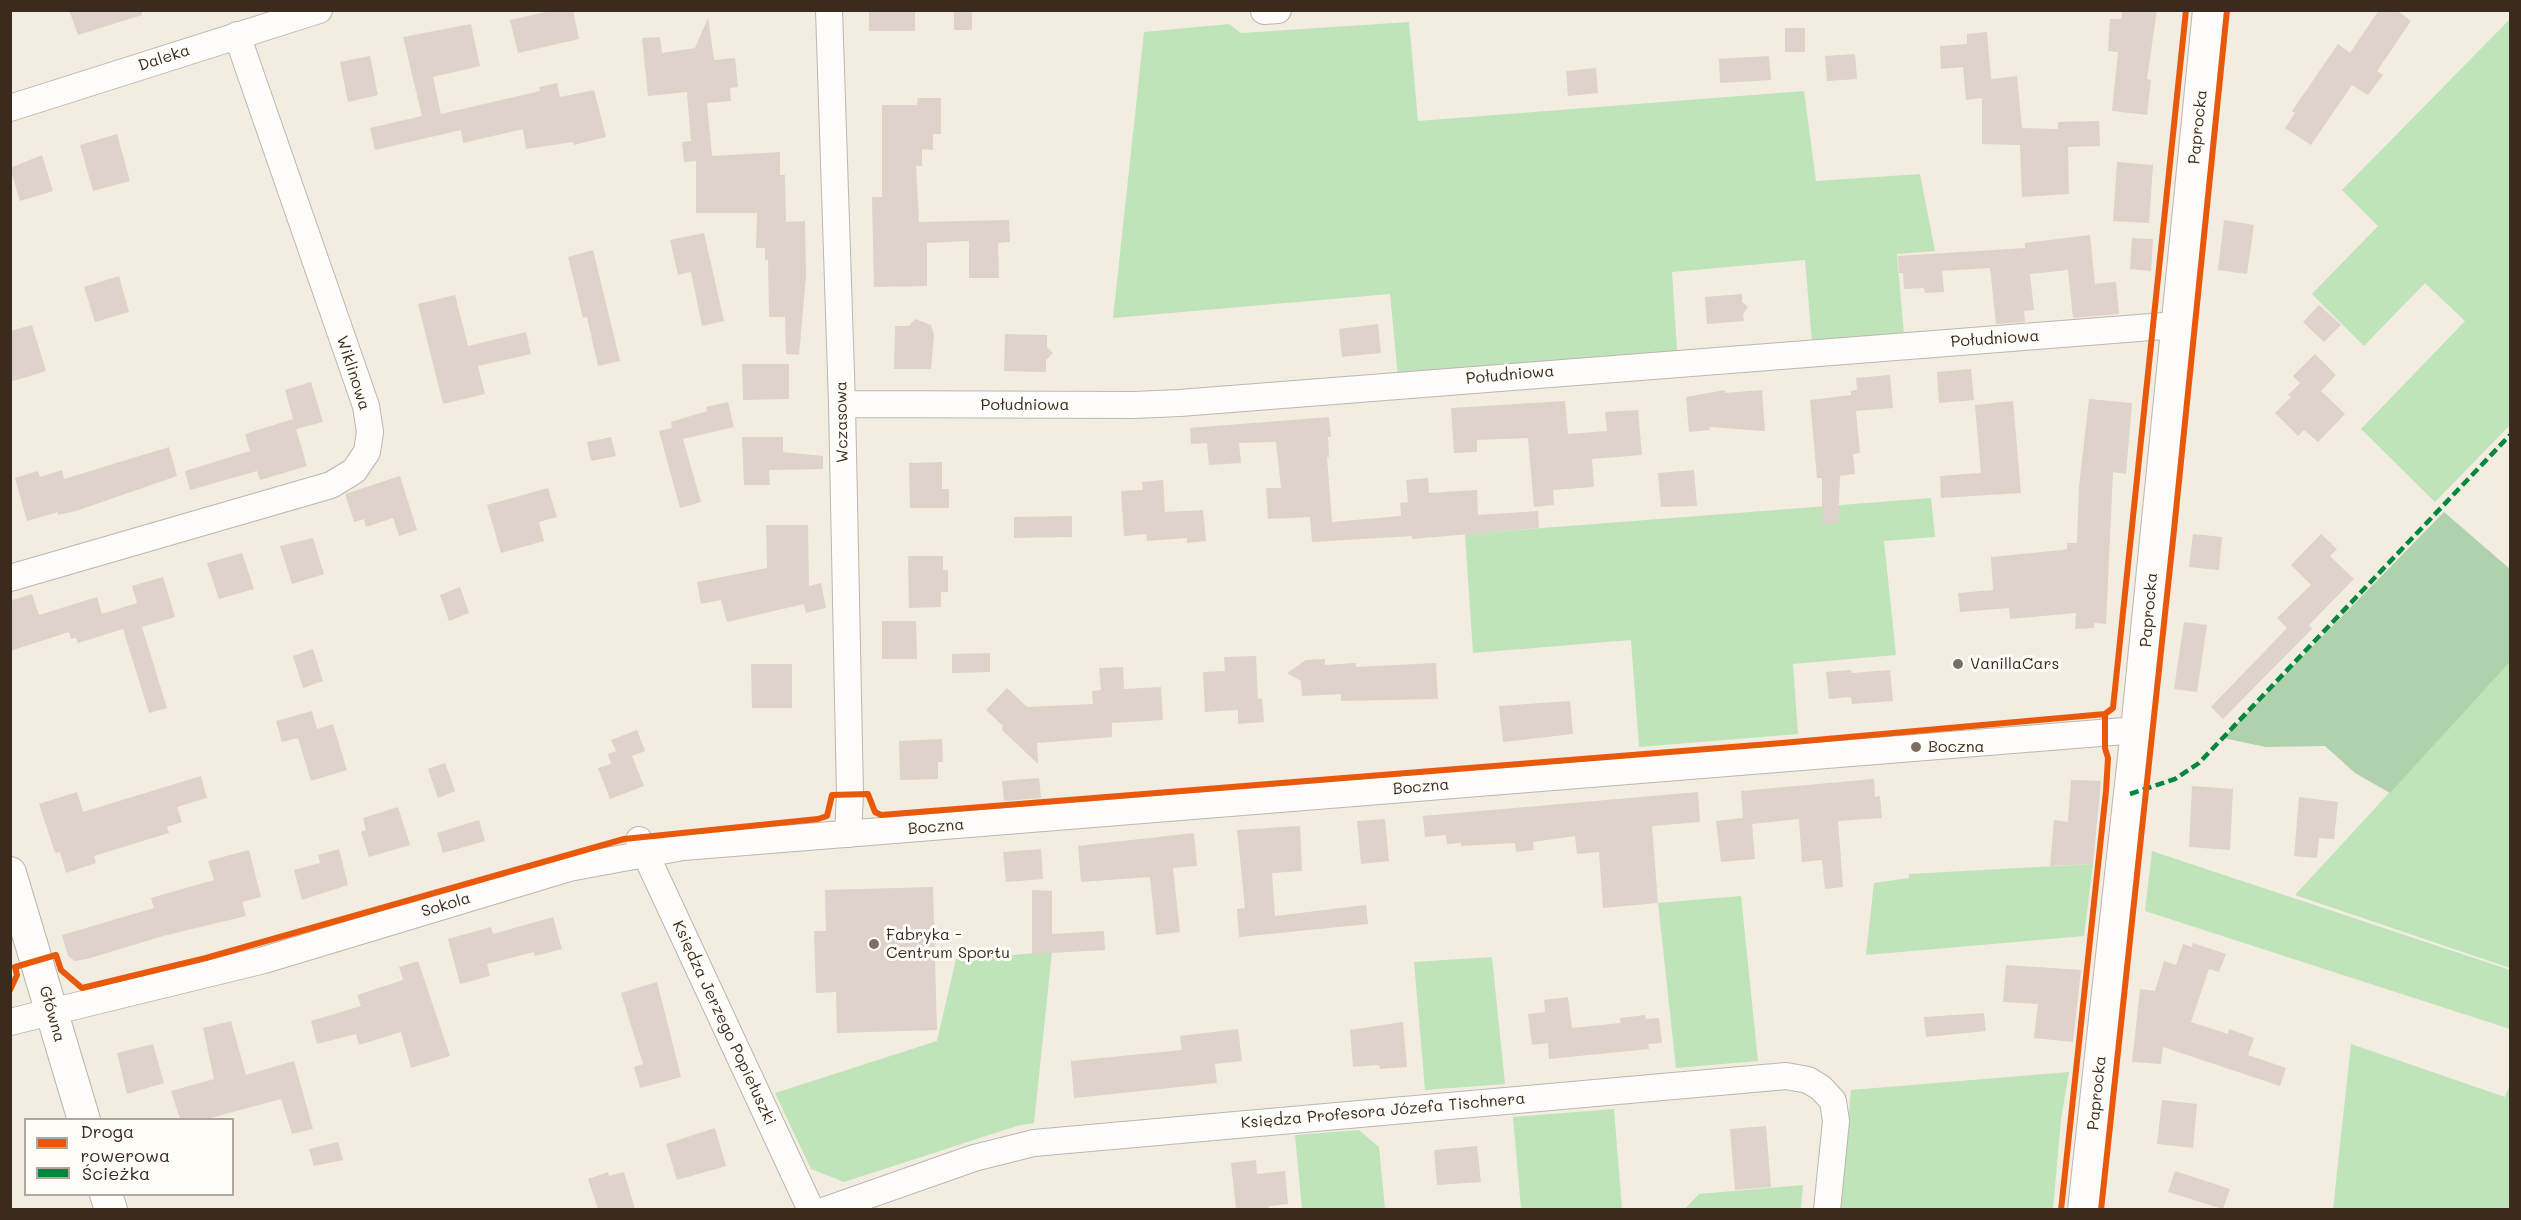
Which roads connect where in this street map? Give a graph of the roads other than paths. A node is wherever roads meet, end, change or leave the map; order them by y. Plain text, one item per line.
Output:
1 (319, 10) edge
2 (829, 10) edge
3 (1278, 10) edge
4 (2210, 10) edge
5 (1264, 11) edge
6 (237, 34) junction
7 (10, 108) edge
8 (2177, 325) junction
9 (842, 404) junction
10 (10, 578) edge
11 (2137, 730) junction
12 (848, 834) junction
13 (641, 845) junction
14 (10, 873) edge
15 (51, 1011) junction
16 (10, 1022) edge
17 (84, 1118) edge
18 (811, 1209) edge
19 (826, 1209) edge
20 (1827, 1209) edge
21 (2084, 1209) edge

1 - 6 street, Daleka
2 - 9 street, Wczasowa
3 - 5 street
4 - 8 street, Paprocka
6 - 7 street, Daleka
6 - 10 street, Wiklinowa
8 - 9 street, Południowa
8 - 11 street, Paprocka
9 - 12 street, Wczasowa
11 - 12 street, Boczna
11 - 21 street, Paprocka
12 - 13 street, Sokola
13 - 15 street, Sokola
13 - 18 street, Księdza Jerzego Popiełuszki
14 - 15 street, Główna
15 - 16 street, Sokola
15 - 17 street, Główna
19 - 20 street, Księdza Profesora Józefa Tischnera

